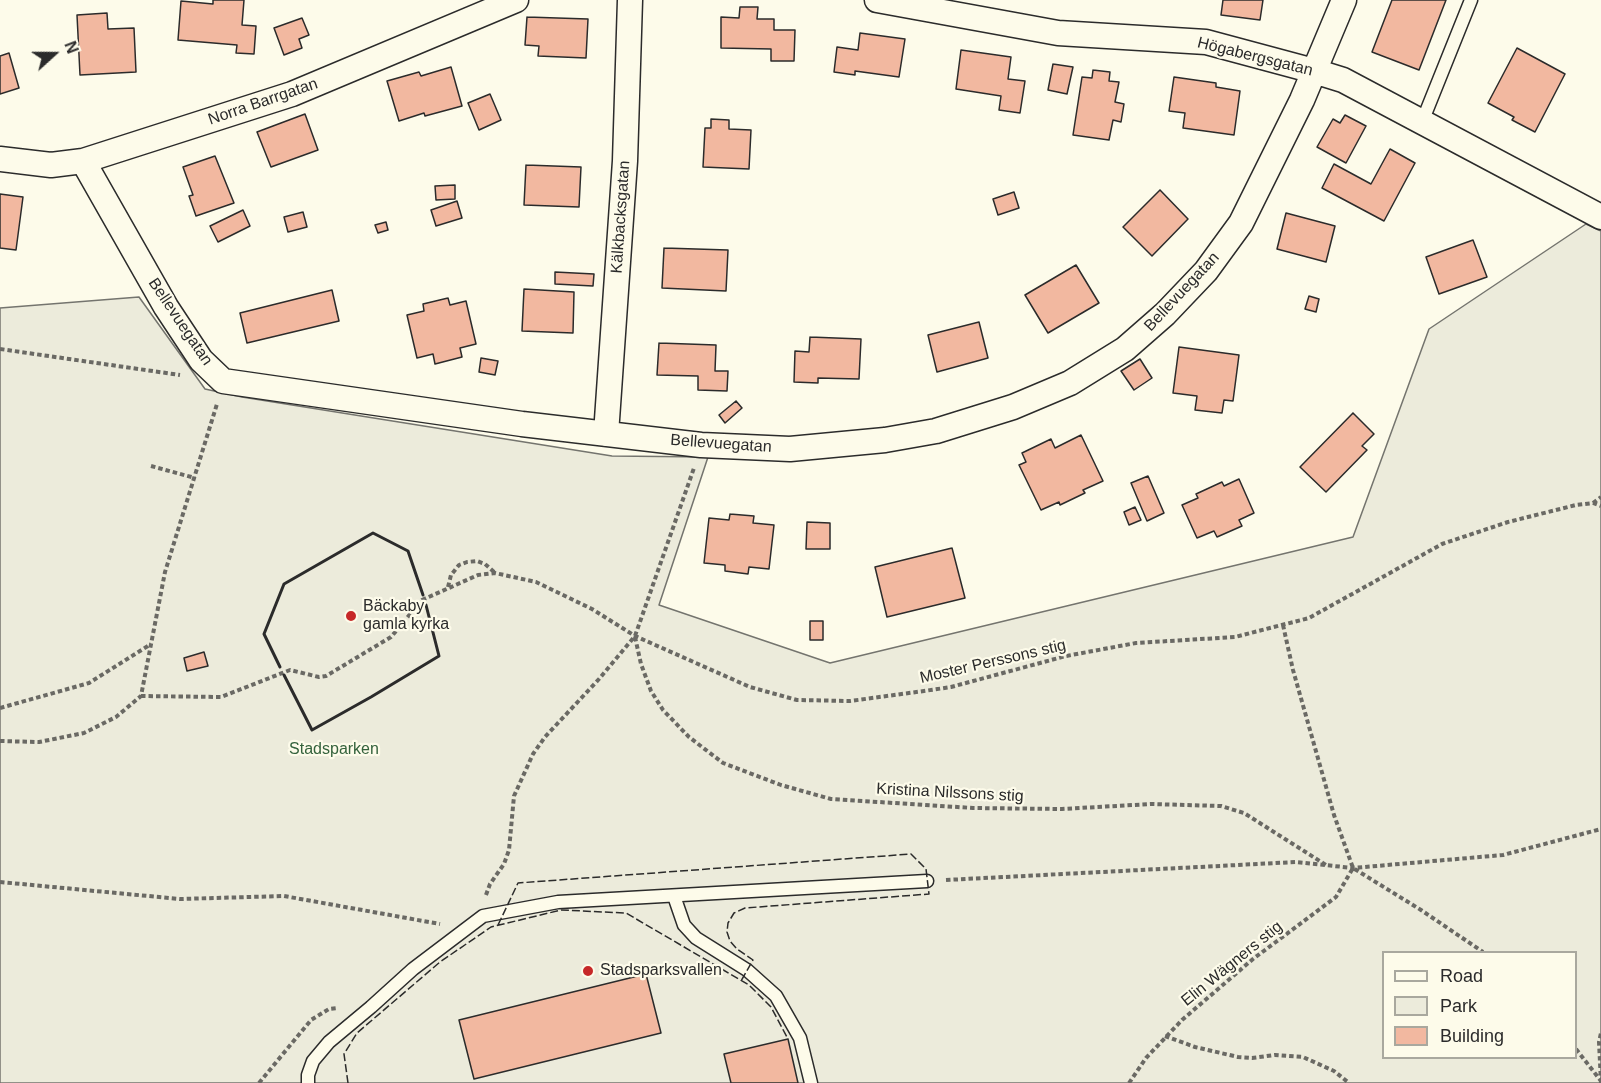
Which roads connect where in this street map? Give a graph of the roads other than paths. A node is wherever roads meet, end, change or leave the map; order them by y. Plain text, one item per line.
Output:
1 (516, 0) edge
2 (630, 0) edge
3 (878, 0) edge
4 (1344, 0) edge
5 (1471, 0) edge
6 (1314, 71) junction
7 (1422, 122) junction
8 (0, 159) edge
9 (83, 161) junction
10 (1601, 217) edge
11 (606, 434) junction
12 (927, 881) road end
13 (674, 896) junction
14 (308, 1083) edge
15 (811, 1083) edge

1 - 9 street, Norra Barrgatan
2 - 11 street, Kälkbacksgatan
3 - 6 street, Högabergsgatan
4 - 6 street, Bellevuegatan
5 - 7 lane
6 - 7 street, Högabergsgatan
6 - 11 street, Bellevuegatan
7 - 10 street, Högabergsgatan
8 - 9 street, Norra Barrgatan
9 - 11 street, Bellevuegatan
12 - 13 lane
13 - 14 lane
13 - 15 lane

